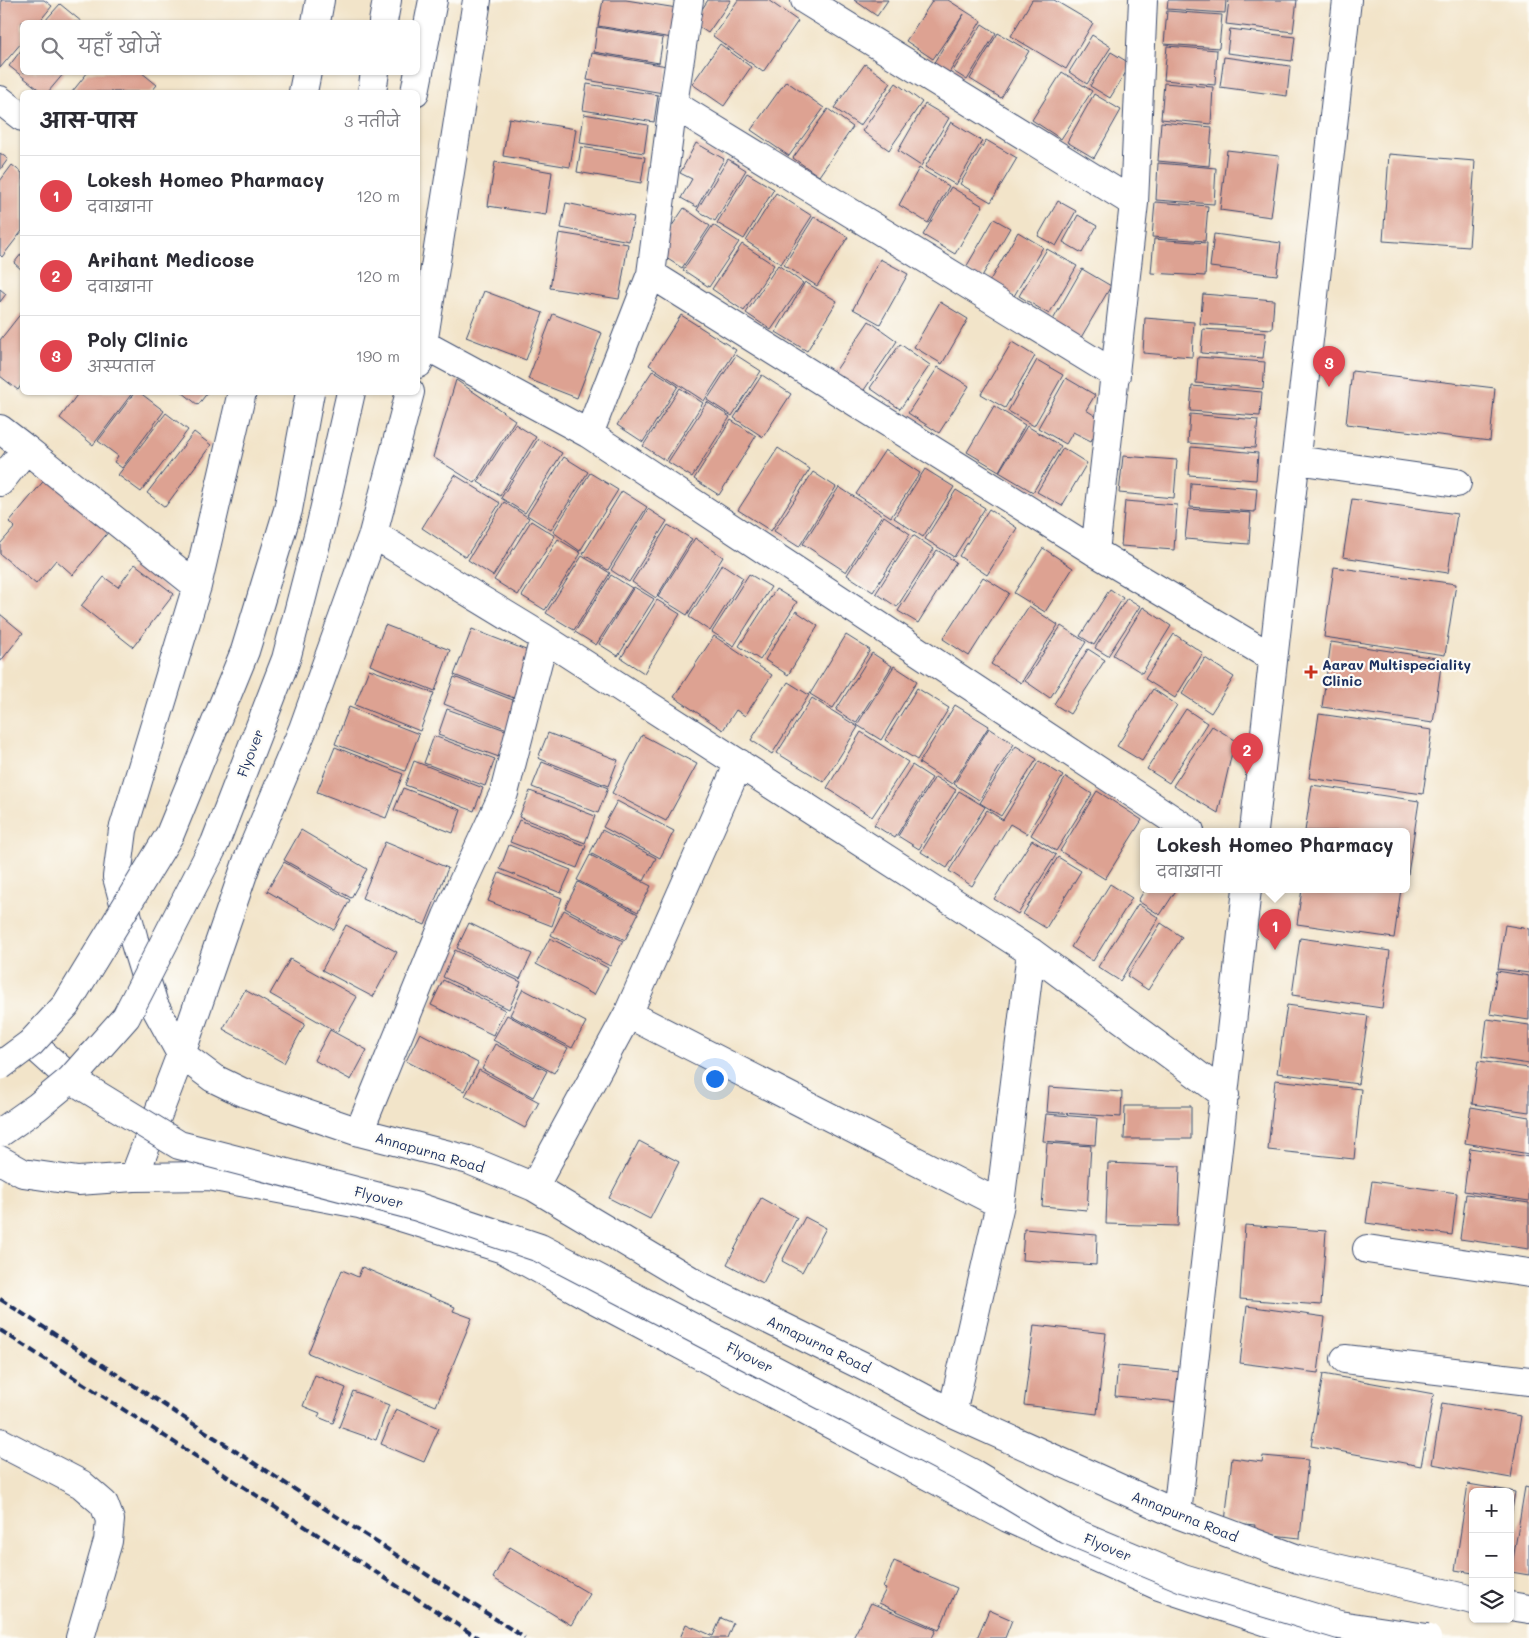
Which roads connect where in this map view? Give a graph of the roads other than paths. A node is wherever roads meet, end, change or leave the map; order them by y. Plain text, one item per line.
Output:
1 (320, 0) edge
2 (386, 0) edge
3 (433, 0) edge
4 (477, 0) edge
5 (689, 0) edge
6 (805, 0) edge
7 (1348, 0) edge
8 (1135, 4) edge
9 (316, 20) edge
10 (383, 20) edge
11 (420, 66) edge
12 (306, 75) edge
13 (375, 75) edge
14 (418, 75) edge
15 (303, 90) edge
16 (372, 90) edge
17 (415, 90) edge
18 (0, 100) edge
19 (673, 104) junction
20 (20, 115) edge
21 (1134, 203) junction
22 (652, 274) junction
23 (420, 354) edge
24 (1116, 376) junction
25 (241, 395) edge
26 (309, 395) edge
27 (350, 395) edge
28 (409, 395) edge
29 (0, 429) edge
30 (589, 434) junction
31 (26, 449) junction
32 (1296, 460) junction
33 (0, 482) edge
34 (1457, 483) dead end
35 (373, 534) junction
36 (1095, 552) junction
37 (197, 586) junction
38 (544, 638) junction
39 (1273, 658) junction
40 (739, 763) junction
41 (1185, 828) edge
42 (1254, 828) edge
43 (1248, 893) edge
44 (1031, 952) junction
45 (628, 1014) junction
46 (31, 1042) junction
47 (180, 1054) junction
48 (0, 1066) edge
49 (71, 1079) junction
50 (1225, 1095) junction
51 (359, 1132) junction
52 (0, 1133) edge
53 (0, 1160) edge
54 (134, 1177) junction
55 (534, 1187) junction
56 (1000, 1204) junction
57 (1366, 1249) dead end
58 (1529, 1273) edge
59 (1345, 1359) dead end
60 (1529, 1380) edge
61 (952, 1414) junction
62 (0, 1442) edge
63 (1177, 1514) junction
64 (1469, 1599) edge
65 (1514, 1607) edge
66 (1529, 1609) edge
67 (80, 1638) edge
68 (1323, 1638) edge
69 (1427, 1638) edge

1 - 9 street
2 - 10 street
3 - 11 street
4 - 23 street
5 - 19 street
6 - 21 street
7 - 32 street
8 - 21 street
12 - 15 street
13 - 16 street
14 - 17 street
18 - 20 street
19 - 22 street
19 - 24 street
21 - 24 street
22 - 30 street
22 - 36 street
23 - 30 street
24 - 36 street
25 - 37 street
26 - 46 street, bridge
27 - 49 street, Flyover, bridge
28 - 35 street
29 - 31 street
30 - 41 street
31 - 33 street
31 - 37 street
32 - 34 street
32 - 39 street
35 - 38 street
35 - 47 street
36 - 39 street
37 - 47 street
38 - 40 street
38 - 51 street
39 - 42 street
40 - 44 street
40 - 45 street
43 - 50 street
44 - 50 street
44 - 56 street
45 - 55 street
45 - 56 street
46 - 48 street, bridge
46 - 49 street, Flyover
47 - 51 street, Annapurna Road
47 - 54 street
49 - 52 street, Flyover, bridge
49 - 69 street, Flyover, bridge
50 - 63 street
51 - 55 street, Annapurna Road
53 - 54 street
54 - 68 street
55 - 61 street, Annapurna Road
56 - 61 street
57 - 58 street
59 - 60 street
61 - 63 street, Annapurna Road
62 - 67 street
63 - 64 street, Annapurna Road
65 - 66 street

